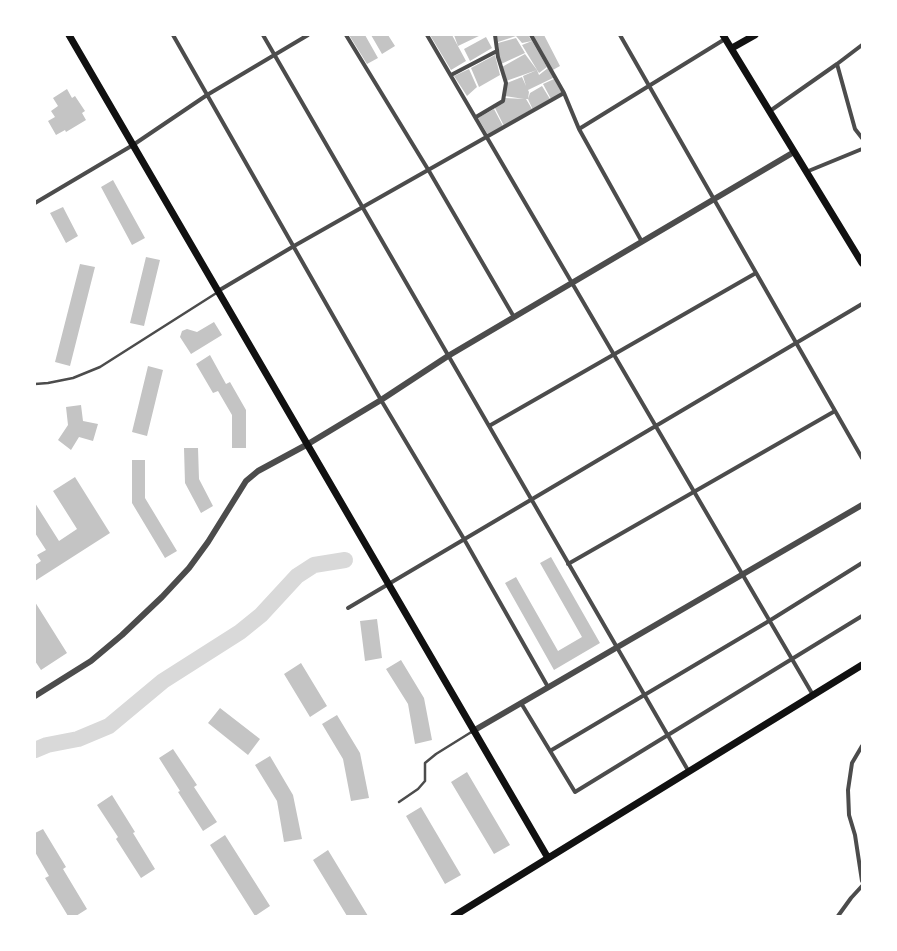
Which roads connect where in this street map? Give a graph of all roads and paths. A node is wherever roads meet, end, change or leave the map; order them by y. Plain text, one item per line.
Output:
1 (69, 35) edge
2 (173, 35) edge
3 (263, 35) edge
4 (308, 35) edge
5 (346, 35) edge
6 (427, 35) edge
7 (495, 35) edge
8 (531, 35) edge
9 (620, 35) edge
10 (755, 35) edge
11 (724, 37) edge
12 (862, 45) edge
13 (732, 48) junction
14 (497, 52) junction
15 (274, 55) junction
16 (838, 64) junction
17 (451, 75) junction
18 (649, 87) junction
19 (564, 93) junction
20 (208, 95) junction
21 (770, 110) junction
22 (476, 117) junction
23 (579, 129) junction
24 (488, 138) junction
25 (862, 138) edge
26 (133, 145) junction
27 (862, 149) edge
28 (794, 152) junction
29 (429, 171) junction
30 (806, 172) junction
31 (714, 200) junction
32 (35, 203) edge
33 (363, 208) junction
34 (642, 242) junction
35 (294, 246) junction
36 (862, 263) edge
37 (756, 272) junction
38 (572, 283) junction
39 (218, 291) junction
40 (862, 304) edge
41 (514, 317) junction
42 (796, 342) junction
43 (614, 354) junction
44 (448, 356) junction
45 (35, 384) edge
46 (381, 400) junction
47 (835, 411) junction
48 (656, 425) junction
49 (488, 426) junction
50 (308, 444) junction
51 (862, 458) edge
52 (695, 492) junction
53 (531, 500) junction
54 (862, 505) edge
55 (464, 539) junction
56 (862, 563) edge
57 (568, 564) junction
58 (742, 575) junction
59 (388, 583) junction
60 (348, 608) dead end
61 (862, 616) edge
62 (769, 621) junction
63 (616, 647) junction
64 (791, 659) junction
65 (862, 665) edge
66 (548, 687) junction
67 (644, 695) junction
68 (813, 695) junction
69 (35, 696) edge
70 (521, 703) junction
71 (473, 731) junction
72 (667, 735) junction
73 (862, 746) edge
74 (550, 751) junction
75 (689, 772) junction
76 (399, 802) dead end
77 (548, 858) junction
78 (862, 881) edge
79 (862, 886) edge
80 (454, 916) edge
81 (838, 916) edge

1 - 26 main road
2 - 20 street
3 - 15 street
4 - 15 street
5 - 29 street
6 - 17 street
7 - 14 street
8 - 19 street
9 - 18 street
10 - 13 main road
11 - 13 main road
11 - 18 street
12 - 16 street
13 - 21 main road
14 - 17 street
14 - 22 street
15 - 20 street
15 - 33 street
16 - 21 street
16 - 25 street
17 - 22 street
18 - 23 street
18 - 31 street
19 - 23 street
19 - 24 street
20 - 26 street
20 - 35 street
21 - 28 main road
22 - 24 street
23 - 34 street
24 - 29 street
24 - 38 street
26 - 32 street
26 - 39 main road
27 - 30 street
28 - 30 main road
28 - 31 street
29 - 33 street
29 - 41 street
30 - 36 main road
31 - 34 street
31 - 37 street
33 - 35 street
33 - 44 street
34 - 38 street
35 - 39 street
35 - 46 street
37 - 42 street
37 - 43 street
38 - 41 street
38 - 43 street
39 - 45 lane
39 - 50 main road
40 - 42 street
41 - 44 street
42 - 47 street
42 - 48 street
43 - 48 street
43 - 49 street
44 - 46 street
44 - 49 street
46 - 50 street
46 - 55 street
47 - 51 street
47 - 52 street
48 - 52 street
48 - 53 street
49 - 53 street
50 - 59 main road
50 - 69 street
52 - 57 street
52 - 58 street
53 - 55 street
53 - 57 street
54 - 58 street
55 - 59 street
55 - 66 street
56 - 62 street
57 - 63 street
58 - 62 street
58 - 63 street
59 - 60 street
59 - 71 main road
61 - 64 street
62 - 64 street
62 - 67 street
63 - 66 street
63 - 67 street
64 - 68 street
64 - 72 street
65 - 68 main road
66 - 70 street
67 - 72 street
67 - 74 street
68 - 75 main road
70 - 71 street
70 - 74 street
71 - 76 lane
71 - 77 main road
72 - 74 street
72 - 75 street
73 - 78 street
75 - 77 main road
77 - 80 main road
79 - 81 street

